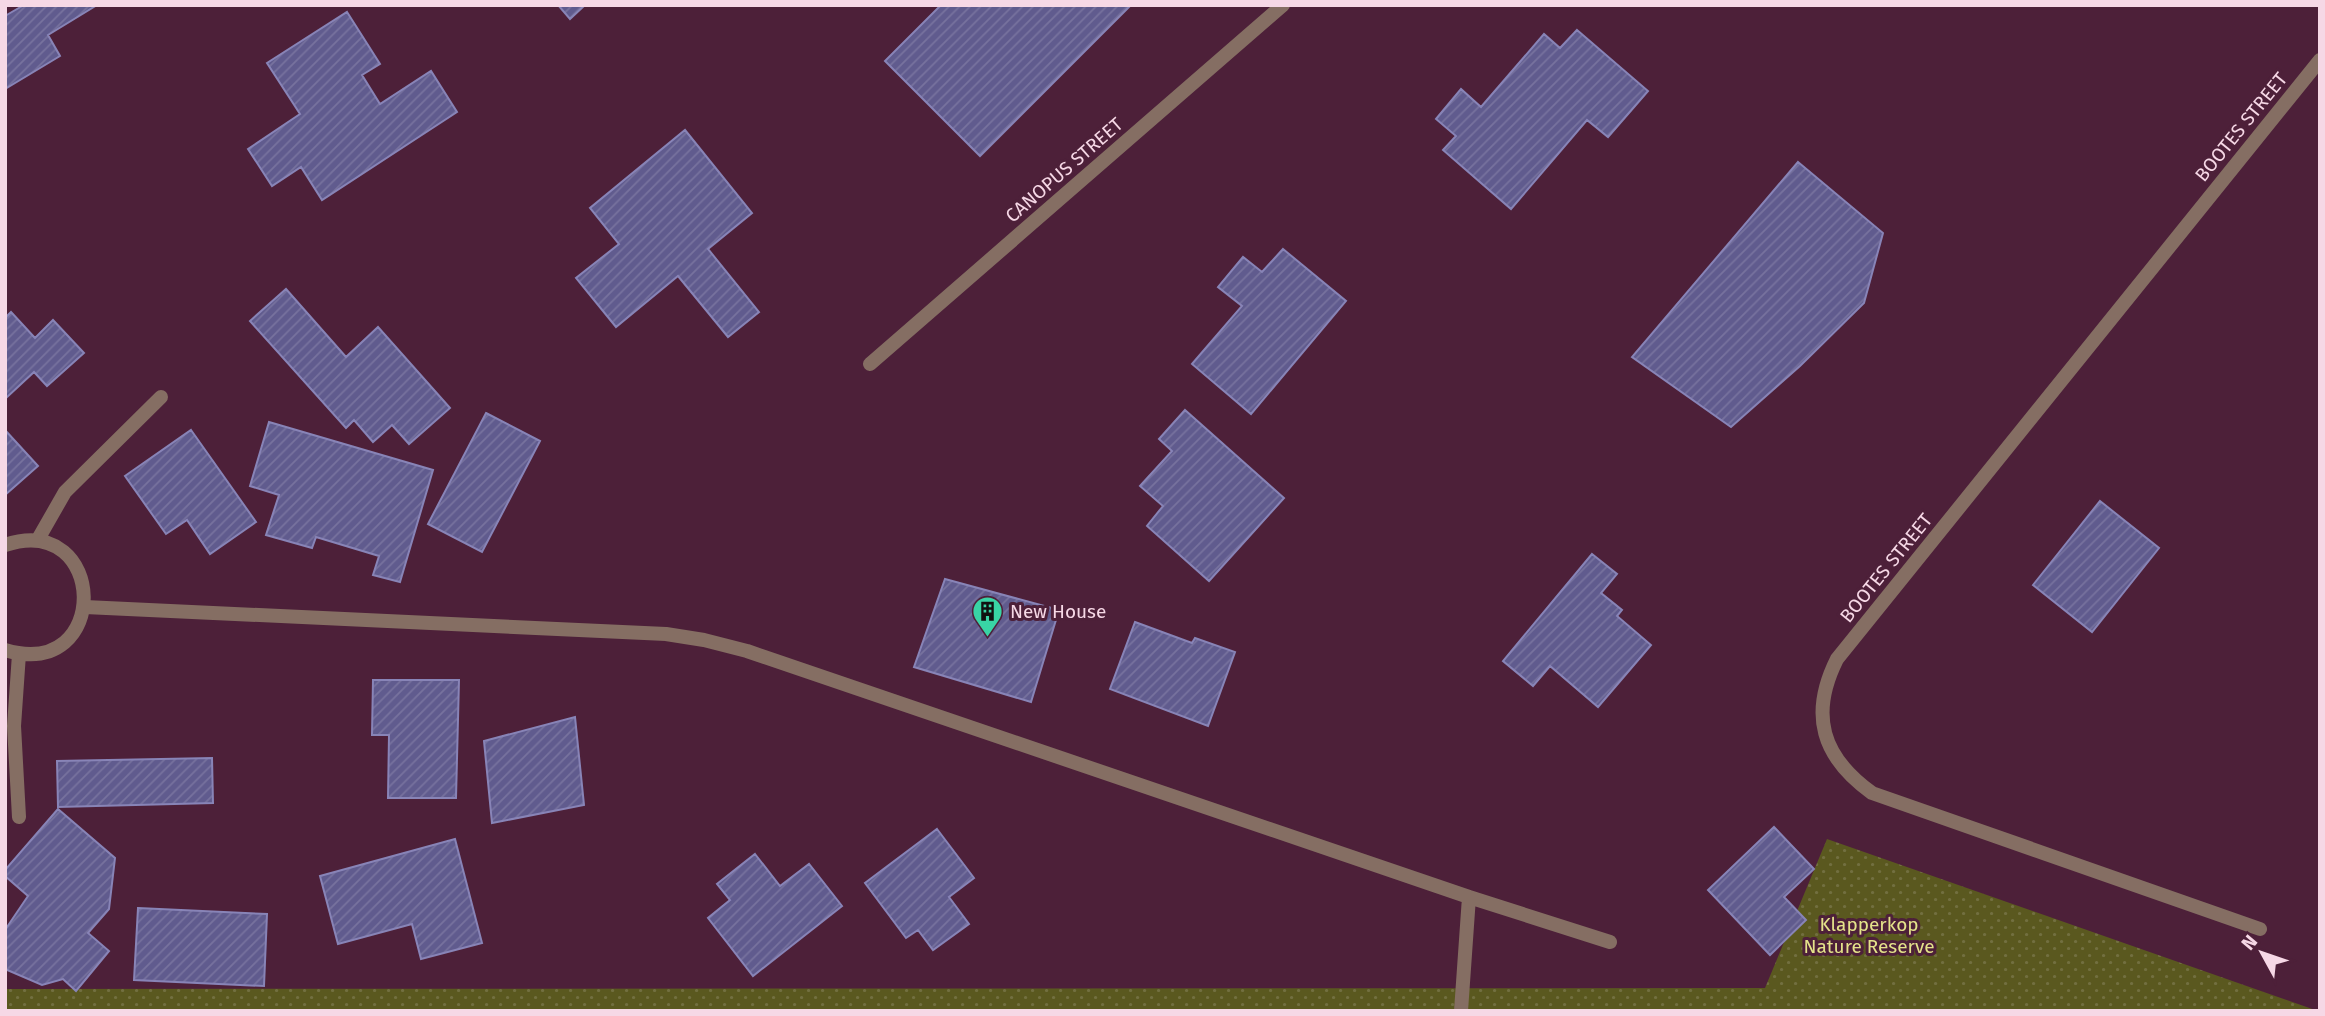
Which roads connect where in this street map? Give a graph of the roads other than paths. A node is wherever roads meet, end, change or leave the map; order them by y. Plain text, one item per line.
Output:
1 (1283, 5) edge
2 (2320, 60) edge
3 (870, 365) dead end
4 (161, 397) dead end
5 (37, 541) junction
6 (5, 545) edge
7 (85, 607) junction
8 (12, 652) edge
9 (19, 817) dead end
10 (1469, 897) junction
11 (2260, 929) dead end
12 (1610, 942) dead end
13 (1461, 1011) edge

1 - 3 street, CANOPUS STREET
2 - 11 street, BOOTES STREET
4 - 5 street
5 - 6 street
5 - 7 street
7 - 8 street
7 - 10 street
8 - 9 street
10 - 12 street
10 - 13 street

